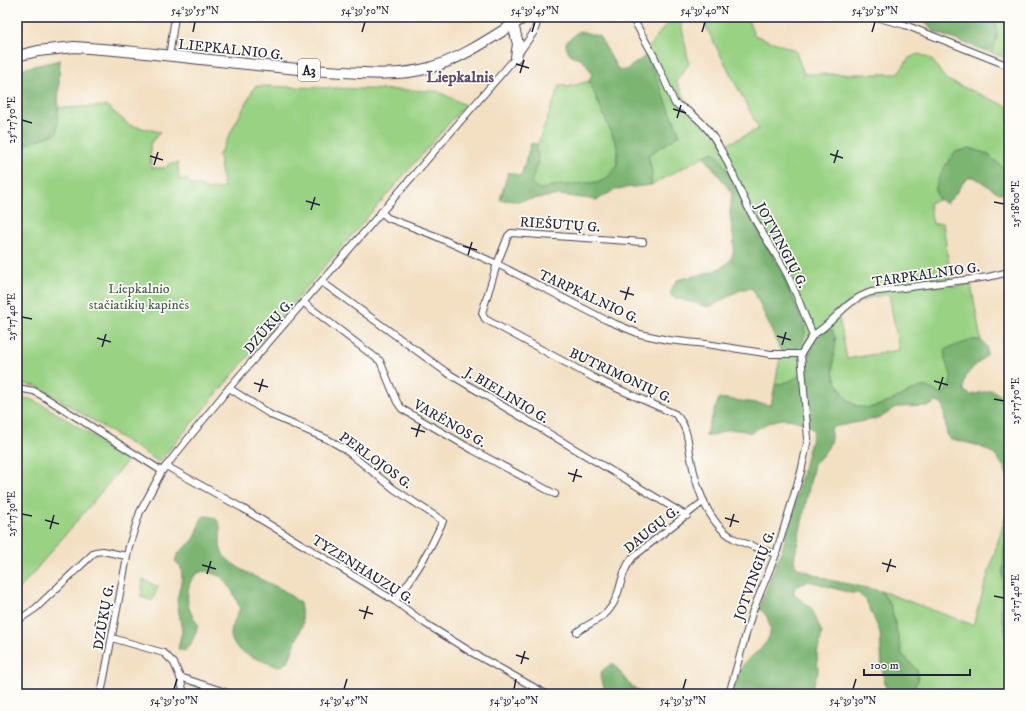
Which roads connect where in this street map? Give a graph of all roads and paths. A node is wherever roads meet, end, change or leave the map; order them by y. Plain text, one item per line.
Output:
1 (175, 17) edge
2 (525, 17) edge
3 (539, 17) edge
4 (632, 17) edge
5 (875, 17) edge
6 (514, 24) junction
7 (17, 56) edge
8 (169, 57) junction
9 (516, 57) junction
10 (1009, 66) edge
11 (381, 212) junction
12 (643, 242) dead end
13 (497, 264) junction
14 (1009, 272) edge
15 (322, 282) junction
16 (304, 302) junction
17 (813, 335) junction
18 (802, 354) junction
19 (17, 388) edge
20 (229, 388) junction
21 (164, 468) junction
22 (555, 494) dead end
23 (704, 501) junction
24 (687, 516) junction
25 (776, 554) junction
26 (126, 556) junction
27 (395, 601) junction
28 (17, 621) edge
29 (577, 632) dead end
30 (112, 638) junction
31 (180, 676) junction
32 (101, 694) edge
33 (184, 694) edge
34 (231, 694) edge
35 (546, 694) edge
36 (729, 694) edge

1 - 8 street
2 - 6 main road, LIEPKALNIO G. / A3
3 - 9 street, DZŪKŲ G.
4 - 17 street, JOTVINGIŲ G.
5 - 10 street
6 - 8 main road, LIEPKALNIO G. / A3
6 - 9 main road
7 - 8 main road, LIEPKALNIO G. / A3
9 - 11 street, DZŪKŲ G.
11 - 13 street, TARPKALNIO G.
11 - 15 street, DZŪKŲ G.
12 - 13 street, RIEŠUTŲ G.
13 - 18 street, TARPKALNIO G.
13 - 23 street, BUTRIMONIŲ G.
14 - 17 street, TARPKALNIO G.
15 - 16 street, DZŪKŲ G.
15 - 24 street, J. BIELINIO G.
16 - 20 street, DZŪKŲ G.
16 - 22 street, VARĖNOS G.
17 - 18 street
18 - 25 street, JOTVINGIŲ G.
19 - 21 street, TYZENHAUZŲ G.
20 - 21 street, DZŪKŲ G.
20 - 27 street, PERLOJOS G.
21 - 26 street, DZŪKŲ G.
21 - 27 street, TYZENHAUZŲ G.
23 - 24 street, DAUGŲ G.
23 - 25 street, BUTRIMONIŲ G.
24 - 29 street, DAUGŲ G.
25 - 36 street, JOTVINGIŲ G.
26 - 28 street
26 - 30 street, DZŪKŲ G.
27 - 35 street, TYZENHAUZŲ G.
30 - 31 street
30 - 32 street, DZŪKŲ G.
31 - 33 street
31 - 34 street

